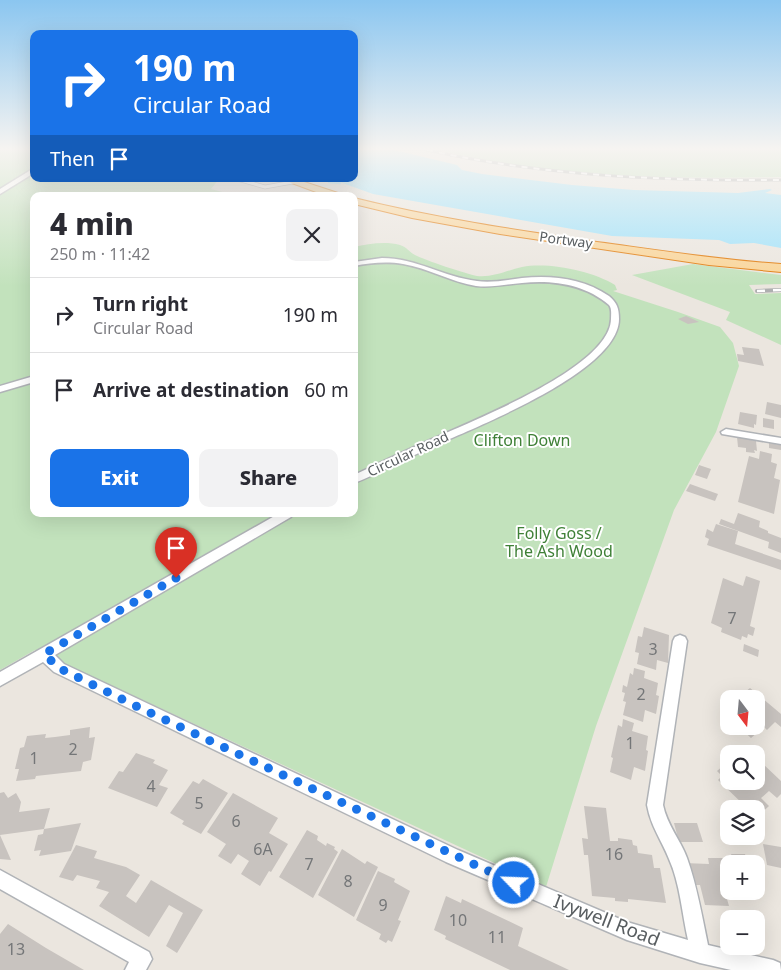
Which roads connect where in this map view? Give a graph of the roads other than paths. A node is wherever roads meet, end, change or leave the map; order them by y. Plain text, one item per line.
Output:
1 (358, 202) edge
2 (358, 263) edge
3 (781, 268) edge
4 (30, 380) edge
5 (0, 389) edge
6 (726, 432) dead end
7 (781, 441) edge
8 (358, 477) edge
9 (282, 517) edge
10 (680, 641) dead end
11 (44, 654) junction
12 (0, 680) edge
13 (0, 880) edge
14 (700, 953) junction
15 (139, 965) edge
16 (773, 970) edge

1 - 3 highway, Portway
2 - 8 street, Circular Road
4 - 5 street
6 - 7 street
9 - 11 street
10 - 14 street
11 - 12 street
11 - 14 street, Ivywell Road
13 - 15 street
14 - 16 street, Ivywell Road

